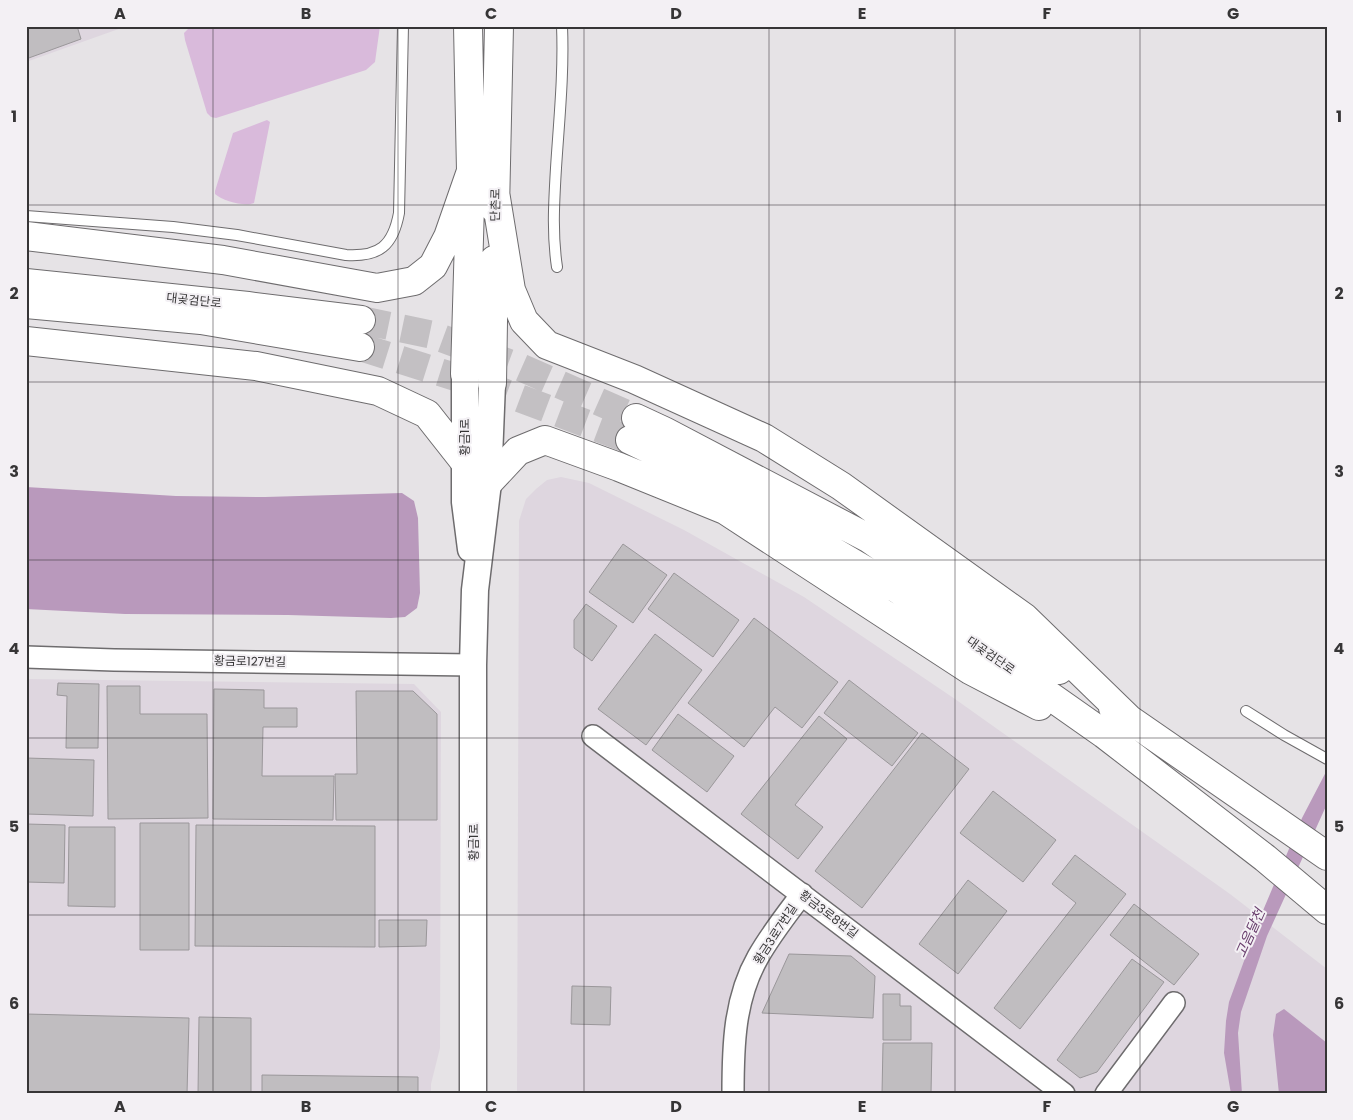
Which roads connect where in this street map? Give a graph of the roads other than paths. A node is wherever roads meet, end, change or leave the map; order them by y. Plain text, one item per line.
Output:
1 (403, 26) edge
2 (468, 26) edge
3 (499, 26) edge
4 (562, 26) edge
5 (471, 171) junction
6 (495, 192) junction
7 (26, 216) edge
8 (26, 236) edge
9 (557, 267) dead end
10 (26, 283) edge
11 (26, 304) edge
12 (361, 320) tunnel mouth
13 (26, 341) edge
14 (360, 347) tunnel mouth
15 (465, 374) joint
16 (492, 383) joint
17 (464, 461) junction
18 (488, 483) junction
19 (476, 590) junction
20 (26, 657) edge
21 (473, 665) junction
22 (1246, 711) dead end
23 (1129, 719) junction
24 (593, 736) dead end
25 (1125, 750) junction
26 (1326, 758) edge
27 (1327, 856) edge
28 (802, 894) junction
29 (1327, 910) edge
30 (1174, 1003) dead end
31 (473, 1094) edge
32 (733, 1094) edge
33 (1064, 1094) edge
34 (1106, 1094) edge

1 - 7 lane
2 - 5 main road, 단촌로
3 - 6 main road, 단촌로
4 - 9 lane
5 - 8 main road
5 - 15 main road, 단촌로
6 - 16 main road, 단촌로
6 - 23 main road
10 - 12 main road, 대곶검단로
11 - 14 main road, 대곶검단로
13 - 17 main road
15 - 17 street, 황금1로
16 - 18 street, 황금1로
17 - 19 street, 황금1로
18 - 19 street, 황금1로
18 - 25 main road
19 - 21 street, 황금1로
20 - 21 street, 황금로127번길
21 - 31 street, 황금1로
22 - 26 lane
23 - 25 main road, 대곶검단로
23 - 27 main road, 대곶검단로
24 - 28 street, 황금3로8번길
25 - 29 main road, 대곶검단로
28 - 32 street, 황금3로7번길
28 - 33 street, 황금3로8번길
30 - 34 street

